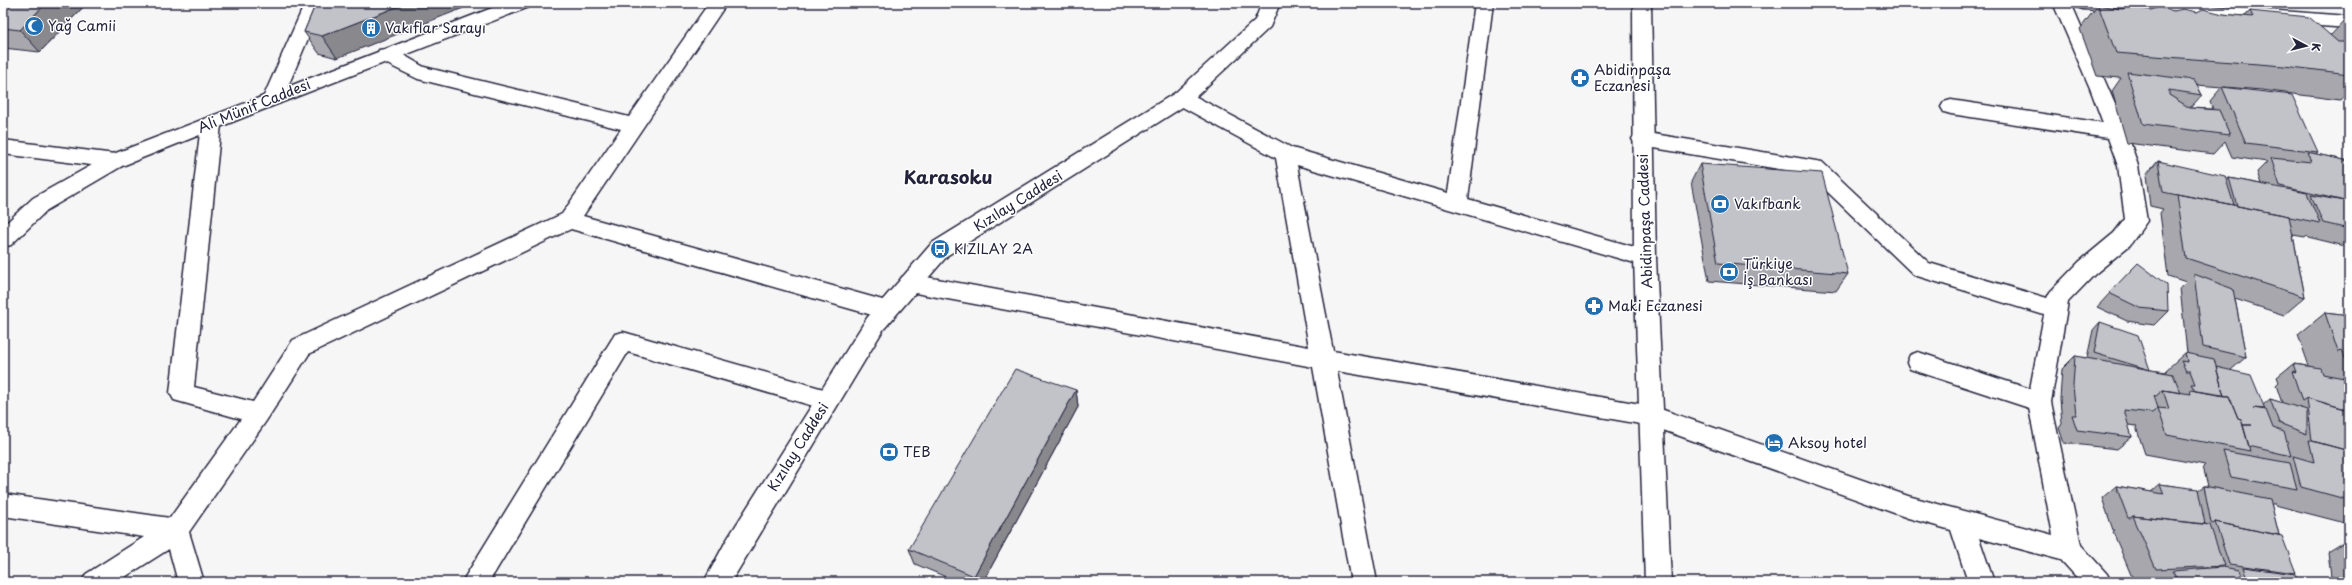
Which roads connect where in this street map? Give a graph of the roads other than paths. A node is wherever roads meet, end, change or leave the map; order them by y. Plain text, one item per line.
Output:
1 (314, 3) edge
2 (523, 3) edge
3 (718, 3) edge
4 (1271, 3) edge
5 (1484, 3) edge
6 (1642, 3) edge
7 (2062, 3) edge
8 (2083, 3) edge
9 (2273, 3) edge
10 (2292, 17) junction
11 (2349, 22) edge
12 (2308, 36) edge
13 (386, 55) junction
14 (273, 98) junction
15 (1182, 98) junction
16 (1951, 107) dead end
17 (212, 124) junction
18 (634, 125) junction
19 (2116, 132) junction
20 (1642, 139) junction
21 (3, 147) edge
22 (1285, 154) junction
23 (114, 161) junction
24 (1457, 204) junction
25 (569, 220) junction
26 (3, 240) edge
27 (1645, 258) junction
28 (910, 283) junction
29 (2055, 309) junction
30 (886, 310) junction
31 (1323, 359) junction
32 (1918, 362) dead end
33 (827, 400) junction
34 (2039, 402) junction
35 (258, 414) junction
36 (1652, 416) junction
37 (3, 505) edge
38 (1960, 521) junction
39 (176, 530) junction
40 (2069, 551) junction
41 (95, 582) edge
42 (191, 582) edge
43 (475, 582) edge
44 (717, 582) edge
45 (1364, 582) edge
46 (1658, 582) edge
47 (1981, 582) edge
48 (2098, 582) edge

1 - 14 street
2 - 13 street, Ali Münif Caddesi
3 - 18 street
4 - 15 street, Kızılay Caddesi
5 - 24 street
6 - 20 street, Abidinpaşa Caddesi
7 - 19 street
8 - 10 street
9 - 10 street
10 - 11 street
10 - 12 street
13 - 14 street, Ali Münif Caddesi
13 - 18 street
14 - 17 street, Ali Münif Caddesi
15 - 22 street
15 - 28 street, Kızılay Caddesi
16 - 19 street
17 - 23 street, Ali Münif Caddesi
17 - 35 street
18 - 25 street
19 - 29 street
20 - 27 street, Abidinpaşa Caddesi
20 - 29 street
21 - 23 street
22 - 24 street
22 - 31 street
23 - 26 street, Ali Münif Caddesi
24 - 27 street
25 - 30 street
25 - 35 street
27 - 36 street, Abidinpaşa Caddesi
28 - 30 street, Kızılay Caddesi
28 - 31 street
29 - 34 street
30 - 33 street, Kızılay Caddesi
31 - 36 street
31 - 45 street
32 - 34 street
33 - 43 street
33 - 44 street, Kızılay Caddesi
34 - 40 street
35 - 39 street
36 - 38 street
36 - 46 street, Abidinpaşa Caddesi
37 - 39 street
38 - 40 street
38 - 47 street
39 - 41 street
39 - 42 street
40 - 48 street

